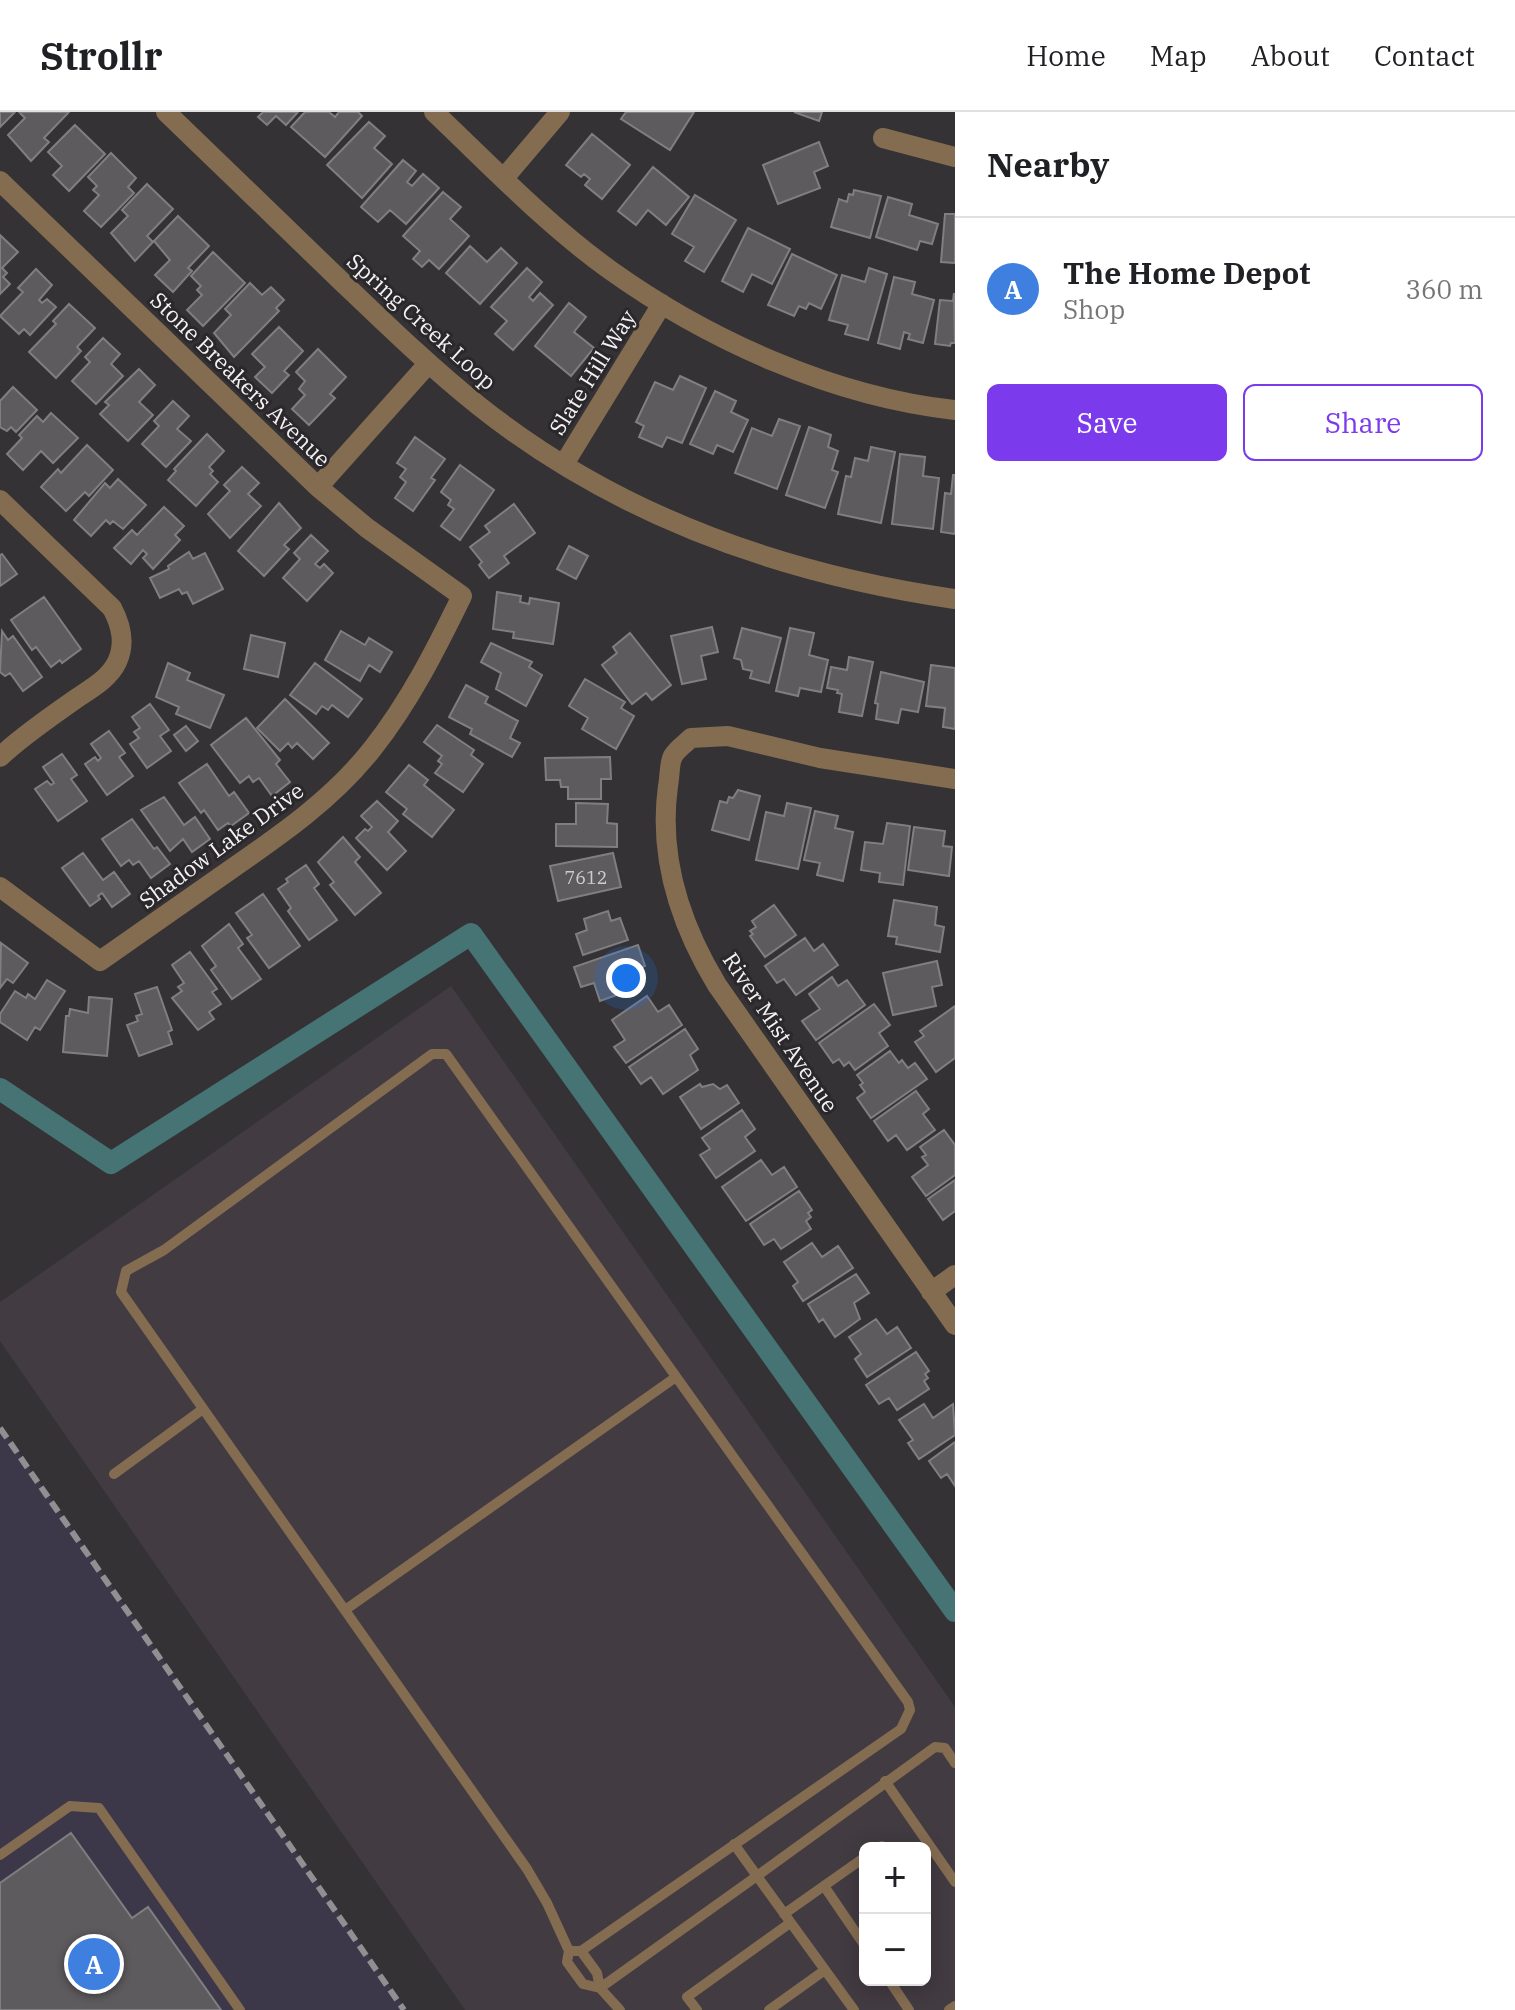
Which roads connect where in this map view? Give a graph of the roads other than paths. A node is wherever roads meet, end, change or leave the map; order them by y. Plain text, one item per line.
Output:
1 (166, 112) edge
2 (434, 112) edge
3 (560, 112) edge
4 (883, 138) dead end
5 (955, 157) edge
6 (504, 178) junction
7 (0, 181) edge
8 (662, 304) junction
9 (428, 364) junction
10 (955, 410) edge
11 (564, 464) junction
12 (318, 487) junction
13 (0, 500) edge
14 (462, 596) joint
15 (955, 599) edge
16 (0, 757) edge
17 (955, 779) edge
18 (0, 887) edge
19 (955, 1275) edge
20 (931, 1292) junction
21 (955, 1325) edge
22 (676, 1377) junction
23 (203, 1409) junction
24 (114, 1474) dead end
25 (345, 1610) junction
26 (955, 1763) edge
27 (885, 1781) junction
28 (734, 1844) junction
29 (0, 1855) edge
30 (859, 1861) edge
31 (757, 1876) junction
32 (954, 1879) edge
33 (824, 1886) junction
34 (787, 1919) junction
35 (859, 1937) edge
36 (572, 1955) junction
37 (825, 1970) junction
38 (893, 1986) edge
39 (600, 1988) junction
40 (955, 2006) edge
41 (240, 2010) edge
42 (620, 2010) edge
43 (697, 2010) edge
44 (769, 2010) edge
45 (854, 2010) edge
46 (909, 2010) edge
47 (949, 2010) edge

1 - 9 street, Spring Creek Loop
2 - 6 street
3 - 6 street
4 - 5 street
6 - 8 street
7 - 12 street, Stone Breakers Avenue
8 - 10 street
8 - 11 street, Slate Hill Way
9 - 11 street, Spring Creek Loop
9 - 12 street
11 - 15 street, Spring Creek Loop
12 - 14 street, Stone Breakers Avenue
13 - 16 street
14 - 18 street, Shadow Lake Drive
17 - 20 street, River Mist Avenue
19 - 20 street
20 - 21 street, River Mist Avenue
22 - 23 lane
22 - 25 lane
22 - 28 lane
23 - 24 lane
23 - 25 lane
25 - 36 lane
26 - 27 lane
27 - 31 lane
27 - 32 lane
28 - 31 lane
28 - 36 lane
29 - 41 lane
30 - 33 lane
31 - 34 lane
31 - 39 lane
33 - 34 lane
33 - 35 lane
34 - 37 lane
34 - 43 lane
36 - 39 lane
36 - 39 lane
37 - 44 lane
37 - 45 lane
38 - 46 lane
39 - 42 lane
40 - 47 lane

